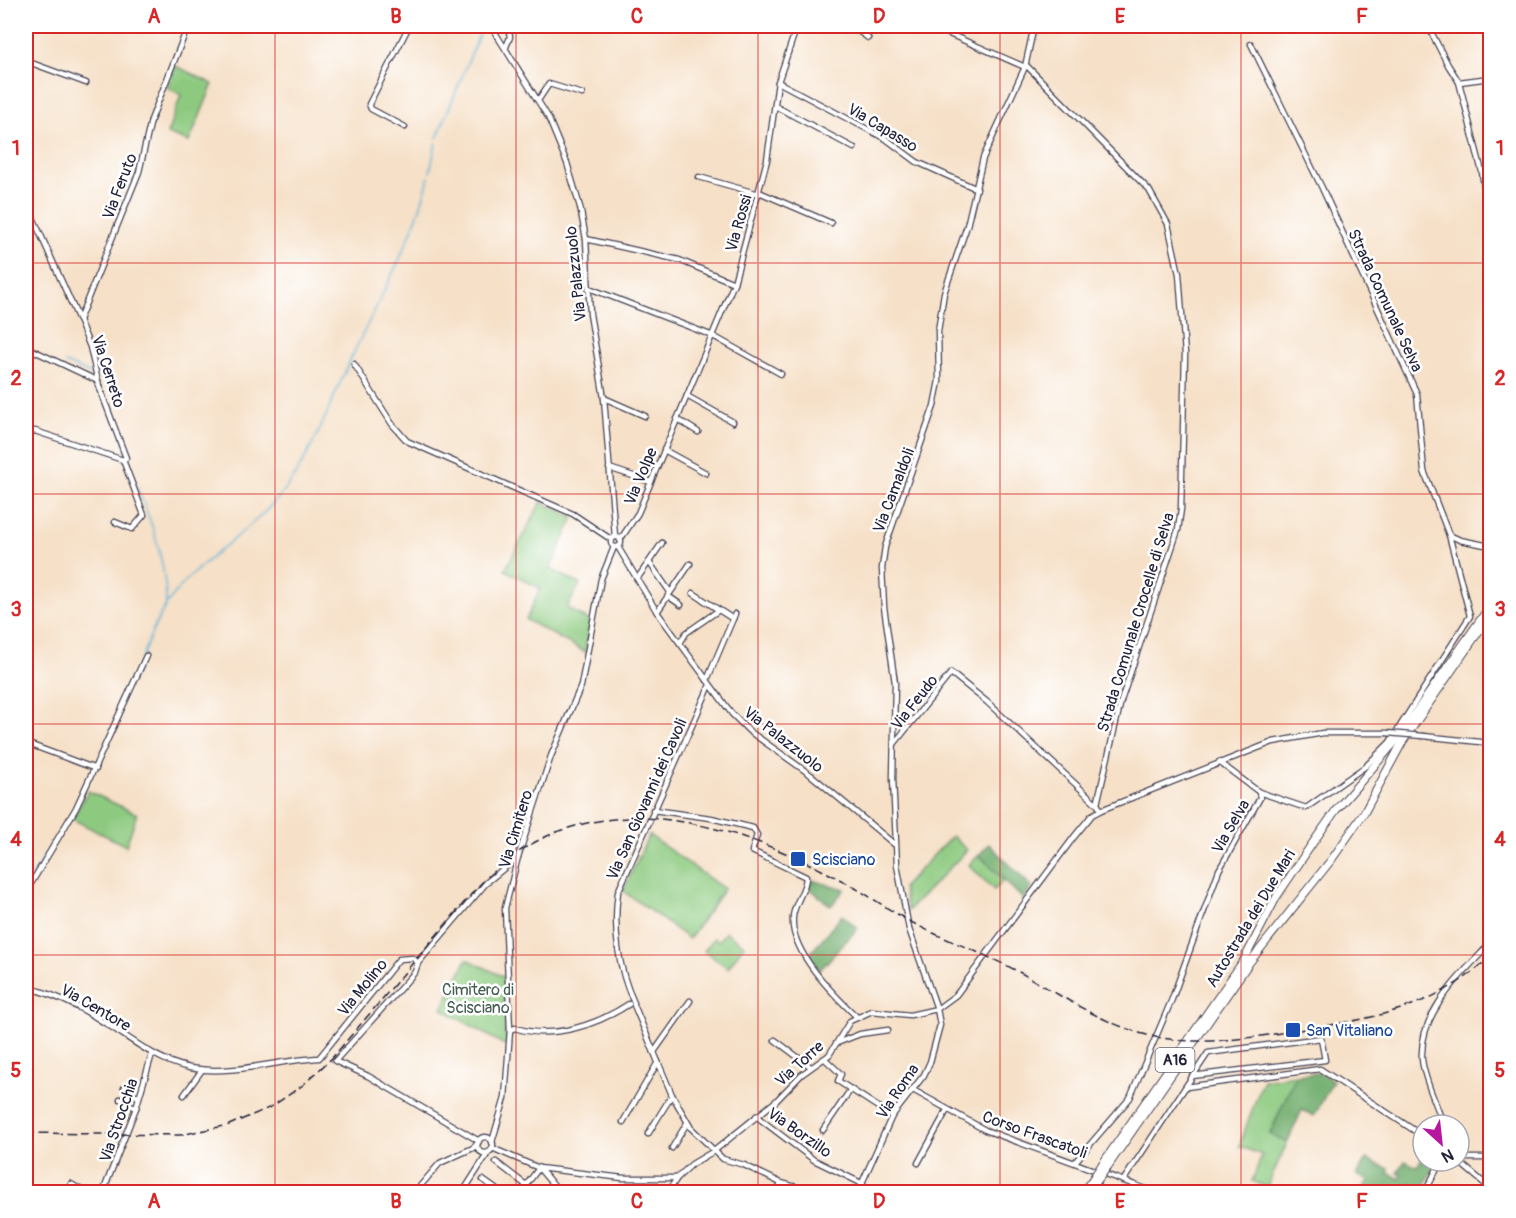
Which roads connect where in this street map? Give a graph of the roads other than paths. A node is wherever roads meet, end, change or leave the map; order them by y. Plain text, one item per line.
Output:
1 (188, 26) edge
2 (409, 26) edge
3 (508, 26) edge
4 (797, 26) edge
5 (851, 26) edge
6 (1034, 26) edge
7 (1428, 26) edge
8 (492, 27) edge
9 (947, 33) dead end
10 (868, 38) dead end
11 (1251, 44) dead end
12 (506, 46) junction
13 (26, 61) edge
14 (1025, 66) junction
15 (1491, 78) edge
16 (778, 82) junction
17 (1459, 82) junction
18 (86, 83) dead end
19 (582, 94) dead end
20 (539, 99) junction
21 (775, 106) junction
22 (405, 127) dead end
23 (854, 148) dead end
24 (699, 177) dead end
25 (977, 189) junction
26 (759, 193) junction
27 (26, 202) edge
28 (831, 223) dead end
29 (1491, 233) edge
30 (586, 239) junction
31 (734, 283) junction
32 (589, 288) junction
33 (79, 320) junction
34 (713, 336) junction
35 (26, 347) edge
36 (354, 364) dead end
37 (781, 374) dead end
38 (98, 381) junction
39 (687, 396) junction
40 (604, 398) junction
41 (645, 416) dead end
42 (677, 419) junction
43 (733, 422) dead end
44 (698, 432) dead end
45 (26, 441) edge
46 (664, 450) junction
47 (123, 460) junction
48 (609, 468) junction
49 (706, 473) dead end
50 (651, 482) junction
51 (115, 522) dead end
52 (1449, 536) junction
53 (613, 538) junction
54 (620, 540) junction
55 (662, 543) dead end
56 (1491, 546) edge
57 (616, 547) junction
58 (649, 562) junction
59 (690, 564) dead end
60 (637, 579) junction
61 (693, 593) dead end
62 (669, 594) junction
63 (681, 605) dead end
64 (1491, 606) edge
65 (719, 610) junction
66 (657, 612) junction
67 (1491, 615) edge
68 (680, 643) junction
69 (146, 656) dead end
70 (1491, 678) edge
71 (708, 682) junction
72 (1491, 710) edge
73 (26, 743) edge
74 (1491, 743) edge
75 (894, 744) junction
76 (1219, 762) junction
77 (96, 769) junction
78 (1259, 792) junction
79 (1097, 804) junction
80 (653, 810) junction
81 (1101, 810) junction
82 (894, 843) junction
83 (518, 857) junction
84 (26, 892) edge
85 (1491, 944) edge
86 (418, 963) junction
87 (26, 987) edge
88 (690, 1001) dead end
89 (630, 1005) junction
90 (938, 1009) junction
91 (857, 1017) junction
92 (509, 1018) junction
93 (521, 1030) junction
94 (888, 1030) dead end
95 (510, 1033) junction
96 (775, 1040) dead end
97 (837, 1043) junction
98 (654, 1052) junction
99 (152, 1054) junction
100 (825, 1059) junction
101 (658, 1062) junction
102 (811, 1067) junction
103 (202, 1070) junction
104 (1192, 1076) junction
105 (1186, 1087) junction
106 (124, 1088) dead end
107 (851, 1089) junction
108 (913, 1090) junction
109 (184, 1095) dead end
110 (672, 1095) junction
111 (138, 1097) junction
112 (120, 1099) dead end
113 (136, 1108) junction
114 (947, 1110) junction
115 (1439, 1113) edge
116 (756, 1116) junction
117 (892, 1116) junction
118 (622, 1122) dead end
119 (687, 1123) junction
120 (495, 1128) junction
121 (1411, 1128) edge
122 (822, 1130) dead end
123 (648, 1134) dead end
124 (480, 1141) junction
125 (492, 1145) junction
126 (672, 1148) dead end
127 (479, 1150) junction
128 (714, 1151) junction
129 (461, 1152) junction
130 (488, 1153) junction
131 (1491, 1158) edge
132 (1471, 1159) edge
133 (482, 1162) junction
134 (496, 1162) dead end
135 (1075, 1162) junction
136 (918, 1163) dead end
137 (539, 1168) junction
138 (1106, 1168) junction
139 (1471, 1170) edge
140 (1435, 1173) edge
141 (677, 1178) junction
142 (1095, 1179) junction
143 (483, 1180) dead end
144 (1123, 1181) junction
145 (781, 1183) junction
146 (71, 1184) dead end
147 (863, 1184) junction
148 (526, 1185) junction
149 (1491, 1188) edge
150 (85, 1192) edge
151 (103, 1192) edge
152 (415, 1192) edge
153 (463, 1192) edge
154 (500, 1192) edge
155 (521, 1192) edge
156 (559, 1192) edge
157 (668, 1192) edge
158 (778, 1192) edge
159 (814, 1192) edge
160 (858, 1192) edge
161 (1083, 1192) edge
162 (1089, 1192) edge
163 (1154, 1192) edge
164 (1425, 1192) edge

1 - 33 street, Via Feruto
2 - 22 street
3 - 12 street
4 - 16 street, Via Rossi
5 - 10 street
6 - 14 street, Via Camaldoli
7 - 17 street
8 - 12 street, Via Palazzuolo
9 - 14 street
11 - 52 street, Strada Comunale Selva
12 - 20 street, Via Palazzuolo
13 - 18 street
14 - 25 street, Via Camaldoli
14 - 79 street, Strada Comunale Crocelle di Selva
15 - 17 street
16 - 21 street, Via Rossi
16 - 25 street, Via Capasso
17 - 29 street
19 - 20 street
20 - 30 street, Via Palazzuolo
21 - 23 street
21 - 26 street, Via Rossi
24 - 26 street
25 - 75 street, Via Camaldoli
26 - 28 street
26 - 31 street, Via Rossi
27 - 33 street, Via Cerreto
30 - 31 street
30 - 32 street, Via Palazzuolo
31 - 34 street, Via Rossi
32 - 34 street
32 - 40 street, Via Palazzuolo
33 - 38 street, Via Cerreto
34 - 37 street
34 - 39 street, Via Rossi
35 - 38 street
36 - 53 street
38 - 47 street, Via Cerreto
39 - 42 street, Via Rossi
39 - 43 street
40 - 41 street
40 - 48 street, Via Palazzuolo
42 - 44 street
42 - 46 street, Via Volpe
45 - 47 street
46 - 49 street
46 - 50 street, Via Volpe
47 - 51 street, Via Cerreto
48 - 50 street
48 - 53 street, Via Palazzuolo
50 - 54 street, Via Volpe
52 - 56 street
52 - 78 street, Strada Comunale Selva
53 - 54 street
53 - 57 street, Via Palazzuolo
54 - 57 street, Via Volpe
55 - 58 street
57 - 60 street, Via Palazzuolo
57 - 83 street, Via Cimitero
58 - 60 street
58 - 62 street
59 - 62 street
60 - 66 street, Via Palazzuolo
61 - 65 street
62 - 63 street
62 - 66 street
64 - 138 highway, Autostrada dei Due Mari / A16
65 - 68 street
65 - 71 street, Via San Giovanni dei Cavoli
66 - 68 street, Via Palazzuolo
67 - 138 highway, Autostrada dei Due Mari / A16
68 - 71 street, Via Palazzuolo
69 - 77 street
70 - 72 street
71 - 80 street, Via San Giovanni dei Cavoli
71 - 82 street, Via Palazzuolo
73 - 77 street
74 - 76 street, bridge
75 - 79 street, Via Feudo
75 - 82 street, Via Camaldoli
76 - 78 street, Via Selva
76 - 81 street
77 - 84 street
78 - 135 street, Via Selva
79 - 81 street
80 - 89 street, Via San Giovanni dei Cavoli
80 - 91 street
81 - 90 street
82 - 90 street, Via Camaldoli
83 - 86 street
83 - 92 street, Via Cimitero
85 - 115 street
86 - 103 street, Via Molino
86 - 124 street, Via Molino
87 - 99 street, Via Centore
88 - 98 street
89 - 93 street
89 - 98 street, Via San Giovanni dei Cavoli
90 - 91 street
90 - 108 street, Via Roma
91 - 97 street, Via Torre
92 - 93 street
92 - 95 street, Via Cimitero
93 - 95 street
94 - 97 street
95 - 120 street, Via Cimitero
96 - 102 street
97 - 100 street, Via Torre
98 - 101 street, Via San Giovanni dei Cavoli
99 - 103 street, Via Molino
99 - 111 street, Via Strocchia
100 - 102 street, Via Torre
100 - 107 street
101 - 110 street, Via San Giovanni dei Cavoli
101 - 118 street
102 - 116 street, Via Torre
103 - 109 street
104 - 104 street
104 - 105 street
105 - 121 street
105 - 144 street
106 - 111 street
107 - 117 street
107 - 122 street
108 - 114 street, Corso Frascatoli
108 - 117 street, Via Roma
110 - 119 street, Via San Giovanni dei Cavoli
110 - 123 street
111 - 113 street, Via Strocchia
112 - 113 street
113 - 151 street, Via Strocchia
114 - 135 street, Corso Frascatoli
114 - 136 street
116 - 128 street, Via Torre
116 - 147 street, Via Borzillo
117 - 147 street, Via Roma
119 - 126 street
119 - 128 street, Via San Giovanni dei Cavoli
120 - 124 street
120 - 125 street, Via Cimitero
124 - 125 street
124 - 127 street
124 - 129 street
125 - 130 street
125 - 137 street
127 - 129 street
127 - 130 street
127 - 133 street
128 - 141 street, Via Torre
128 - 145 street, Via San Giovanni dei Cavoli
129 - 152 street
130 - 133 street
131 - 132 street
133 - 153 street
134 - 148 street
135 - 138 street, Corso Frascatoli
137 - 141 street
137 - 148 street
137 - 156 street
138 - 142 highway, Autostrada dei Due Mari / A16, bridge
138 - 144 street, Corso Frascatoli
139 - 149 street
140 - 164 street
141 - 157 street, Via Torre
142 - 161 highway, Autostrada dei Due Mari / A16
142 - 162 highway, Autostrada dei Due Mari / A16
143 - 154 street
144 - 163 street, Corso Frascatoli
145 - 158 street
145 - 159 street, Via San Giovanni dei Cavoli
146 - 150 street
147 - 160 street, Via Roma
148 - 155 street

